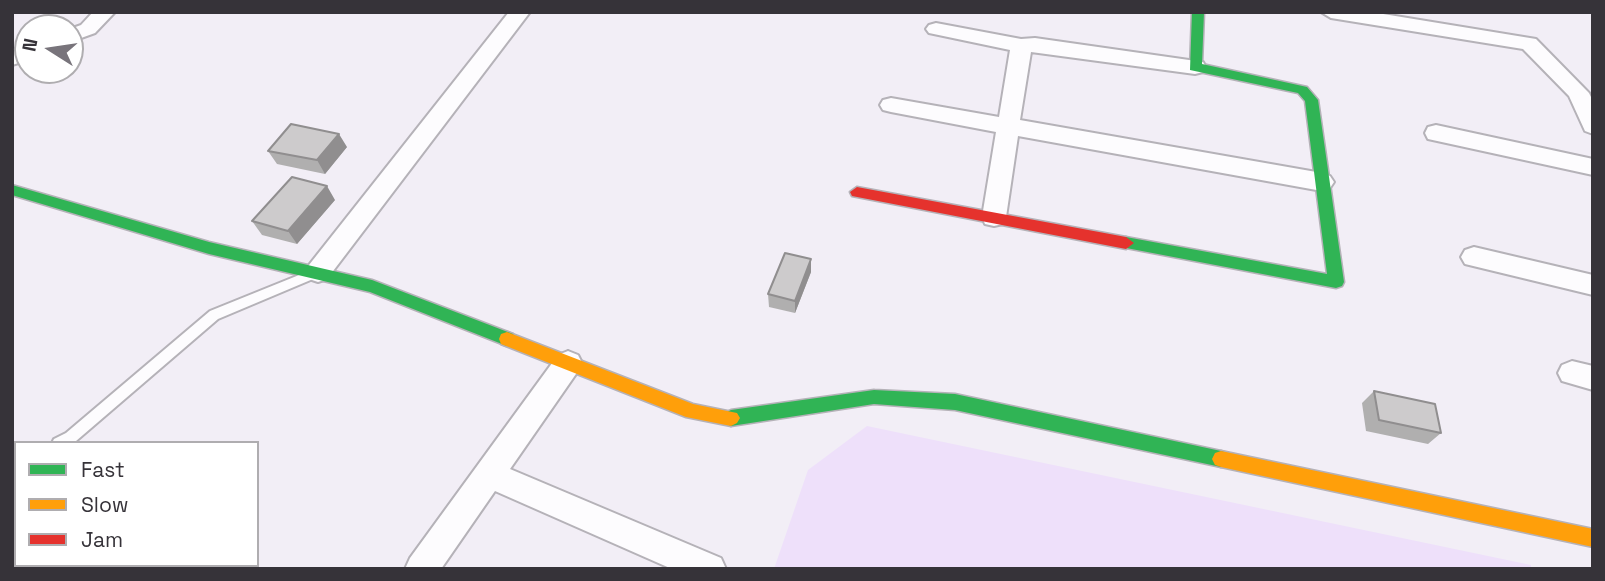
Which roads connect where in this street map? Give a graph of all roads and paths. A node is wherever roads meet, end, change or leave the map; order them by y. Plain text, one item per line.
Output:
1 (105, 12) edge
2 (520, 12) edge
3 (1198, 12) edge
4 (1340, 13) edge
5 (936, 29) dead end
6 (84, 31) edge
7 (1021, 46) junction
8 (1195, 67) junction
9 (891, 105) dead end
10 (1007, 126) junction
11 (1593, 126) edge
12 (1436, 133) dead end
13 (1593, 167) edge
14 (1322, 182) junction
15 (12, 190) edge
16 (857, 192) dead end
17 (994, 217) junction
18 (1474, 257) dead end
19 (318, 272) junction
20 (1593, 285) edge
21 (568, 363) junction
22 (63, 441) edge
23 (489, 474) junction
24 (1593, 538) edge
25 (421, 569) edge
26 (710, 569) edge

1 - 6 street
2 - 19 street
3 - 8 street
4 - 11 street
5 - 7 street
7 - 8 street
7 - 10 street
8 - 14 street
9 - 10 street
10 - 14 street
10 - 17 street
12 - 13 street
14 - 17 street
15 - 19 street
16 - 17 street
18 - 20 street
19 - 21 street
19 - 22 lane
21 - 23 street
21 - 24 street
23 - 25 street
23 - 26 street

